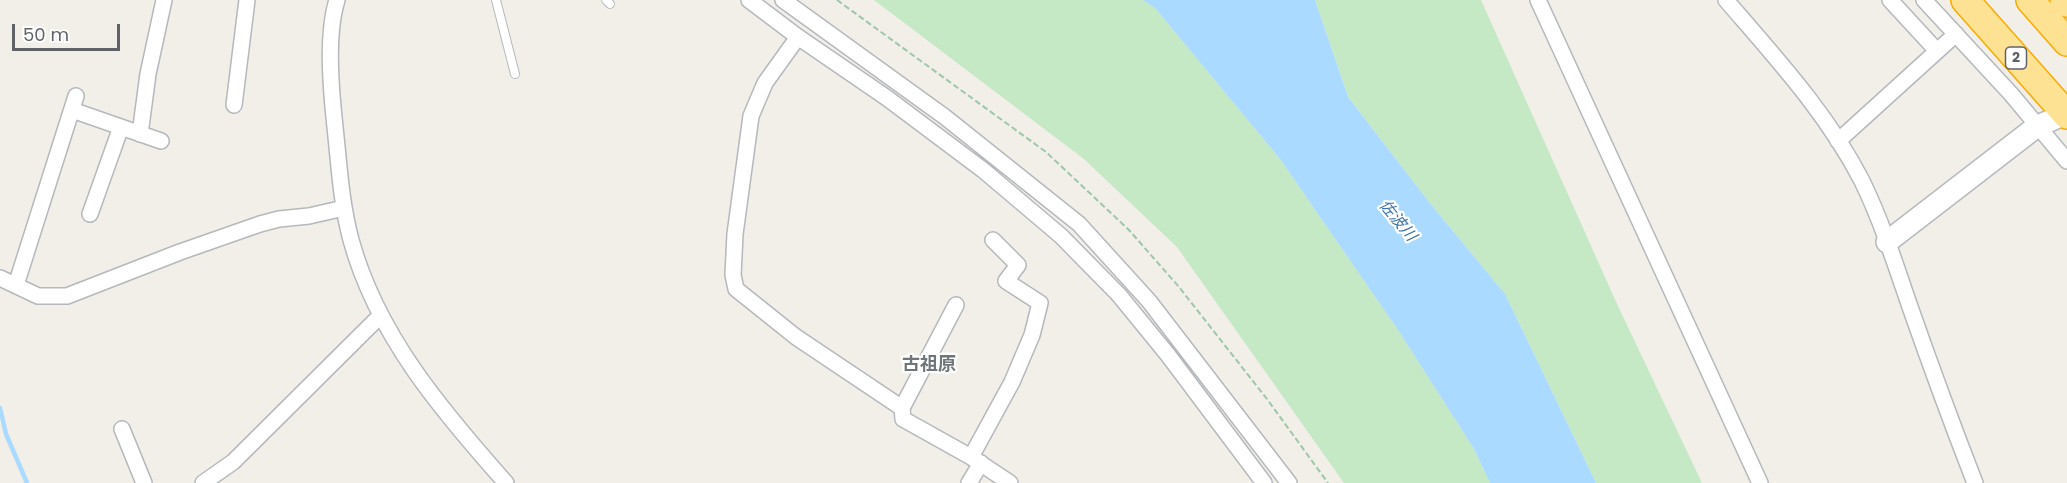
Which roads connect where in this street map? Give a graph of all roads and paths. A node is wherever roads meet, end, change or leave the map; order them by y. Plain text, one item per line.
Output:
1 (164, 0) edge
2 (247, 0) edge
3 (337, 0) edge
4 (496, 0) edge
5 (749, 0) edge
6 (783, 0) edge
7 (1538, 0) edge
8 (1726, 0) edge
9 (1890, 0) edge
10 (1924, 0) edge
11 (1965, 0) edge
12 (2030, 0) edge
13 (1956, 34) junction
14 (798, 37) junction
15 (2067, 42) edge
16 (1937, 51) junction
17 (515, 74) dead end
18 (234, 105) dead end
19 (2067, 114) edge
20 (2036, 127) junction
21 (122, 128) junction
22 (140, 134) junction
23 (161, 141) dead end
24 (1838, 141) junction
25 (2067, 161) edge
26 (111, 205) dead end
27 (344, 208) junction
28 (993, 240) dead end
29 (1887, 242) junction
30 (0, 278) edge
31 (16, 285) junction
32 (956, 305) dead end
33 (381, 315) junction
34 (902, 408) junction
35 (122, 429) dead end
36 (976, 460) junction
37 (144, 483) edge
38 (202, 483) edge
39 (506, 483) edge
40 (969, 483) edge
41 (1010, 483) edge
42 (1264, 483) edge
43 (1289, 483) edge
44 (1760, 483) edge
45 (1975, 483) edge

1 - 22 street
2 - 18 street
3 - 27 street
4 - 17 lane
5 - 14 street
6 - 43 street
7 - 44 street
8 - 24 street
9 - 16 street
10 - 13 street
11 - 19 highway, 2
12 - 15 highway
13 - 16 street
13 - 20 street
14 - 34 street
14 - 42 street
16 - 24 street
19 - 20 street
20 - 25 street
20 - 29 street
21 - 22 street
21 - 26 street
21 - 31 street
22 - 23 street
24 - 29 street
27 - 31 street
27 - 33 street
28 - 36 street
29 - 45 street
30 - 31 street
32 - 34 street
33 - 38 street
33 - 39 street
34 - 36 street
35 - 37 street
36 - 40 street
36 - 41 street

